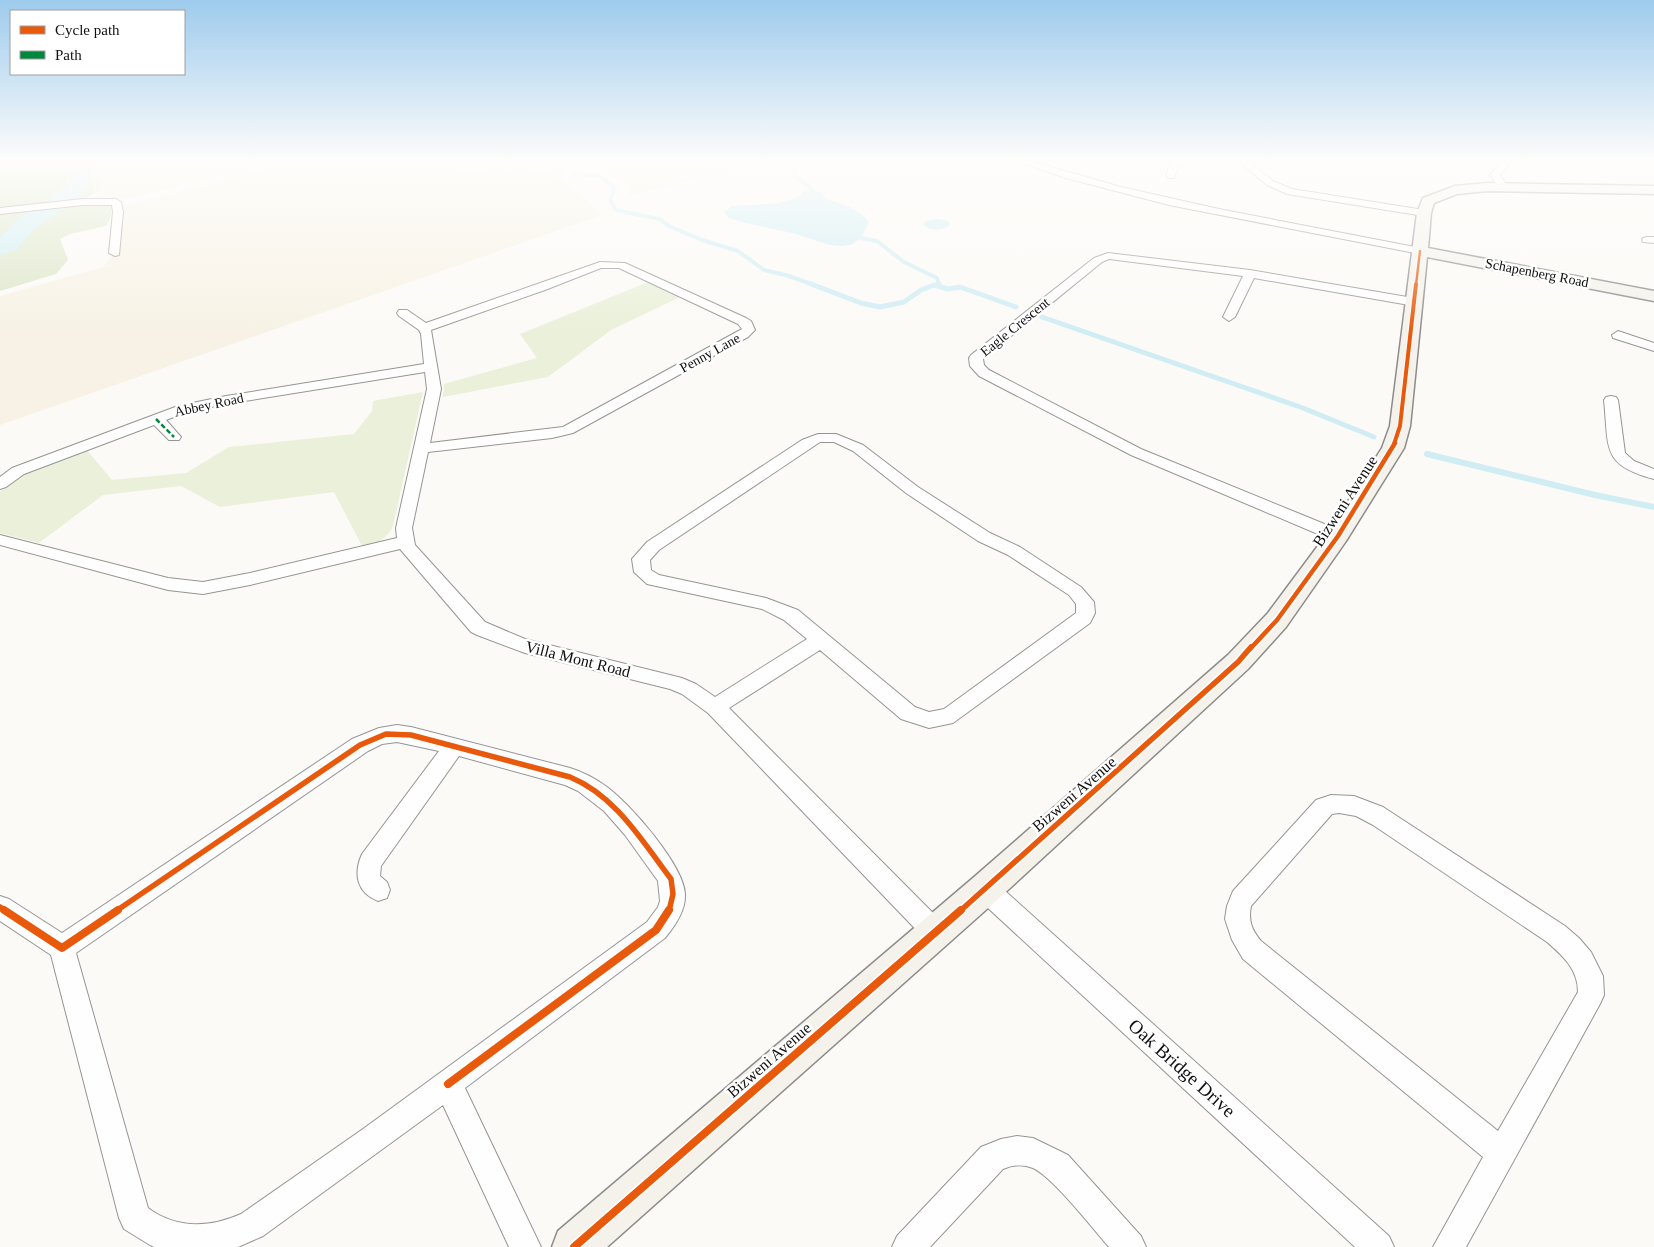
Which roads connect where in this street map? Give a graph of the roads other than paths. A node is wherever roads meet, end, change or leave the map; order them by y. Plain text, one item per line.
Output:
1 (117, 219) edge
2 (1261, 219) edge
3 (1423, 219) edge
4 (1420, 251) junction
5 (115, 253) dead end
6 (1250, 273) junction
7 (1654, 296) edge
8 (1415, 302) junction
9 (403, 313) dead end
10 (1228, 317) dead end
11 (424, 328) junction
12 (1618, 335) dead end
13 (1654, 347) edge
14 (431, 367) junction
15 (1611, 400) dead end
16 (156, 419) junction
17 (174, 438) dead end
18 (421, 448) junction
19 (1654, 474) edge
20 (0, 484) edge
21 (1338, 536) junction
22 (0, 540) edge
23 (405, 542) junction
24 (820, 640) junction
25 (715, 708) junction
26 (454, 747) junction
27 (986, 889) junction
28 (378, 890) dead end
29 (0, 907) edge
30 (935, 932) junction
31 (62, 948) junction
32 (448, 1084) junction
33 (1502, 1153) junction
34 (525, 1247) edge
35 (574, 1247) edge
36 (908, 1247) edge
37 (1130, 1247) edge
38 (1378, 1247) edge
39 (1449, 1247) edge

1 - 5 street
2 - 4 street
3 - 4 street, Bizweni Avenue
4 - 7 street, Schapenberg Road
4 - 8 street, Bizweni Avenue
6 - 8 street, Eagle Crescent
6 - 10 street
6 - 21 street, Eagle Crescent
8 - 21 street, Bizweni Avenue
9 - 11 street
11 - 14 street
11 - 18 street, Penny Lane
12 - 13 street
14 - 16 street, Abbey Road
14 - 18 street
15 - 19 street
16 - 17 street
16 - 20 street, Abbey Road
18 - 23 street
21 - 27 street, Bizweni Avenue
22 - 23 street
23 - 25 street, Villa Mont Road
24 - 24 street
24 - 25 street
25 - 30 street, Villa Mont Road
26 - 28 street
26 - 31 street
26 - 32 street
27 - 30 street, Bizweni Avenue
27 - 38 street, Oak Bridge Drive
29 - 31 street
30 - 35 street, Bizweni Avenue
31 - 32 street
32 - 34 street
33 - 33 street
33 - 39 street
36 - 37 street

